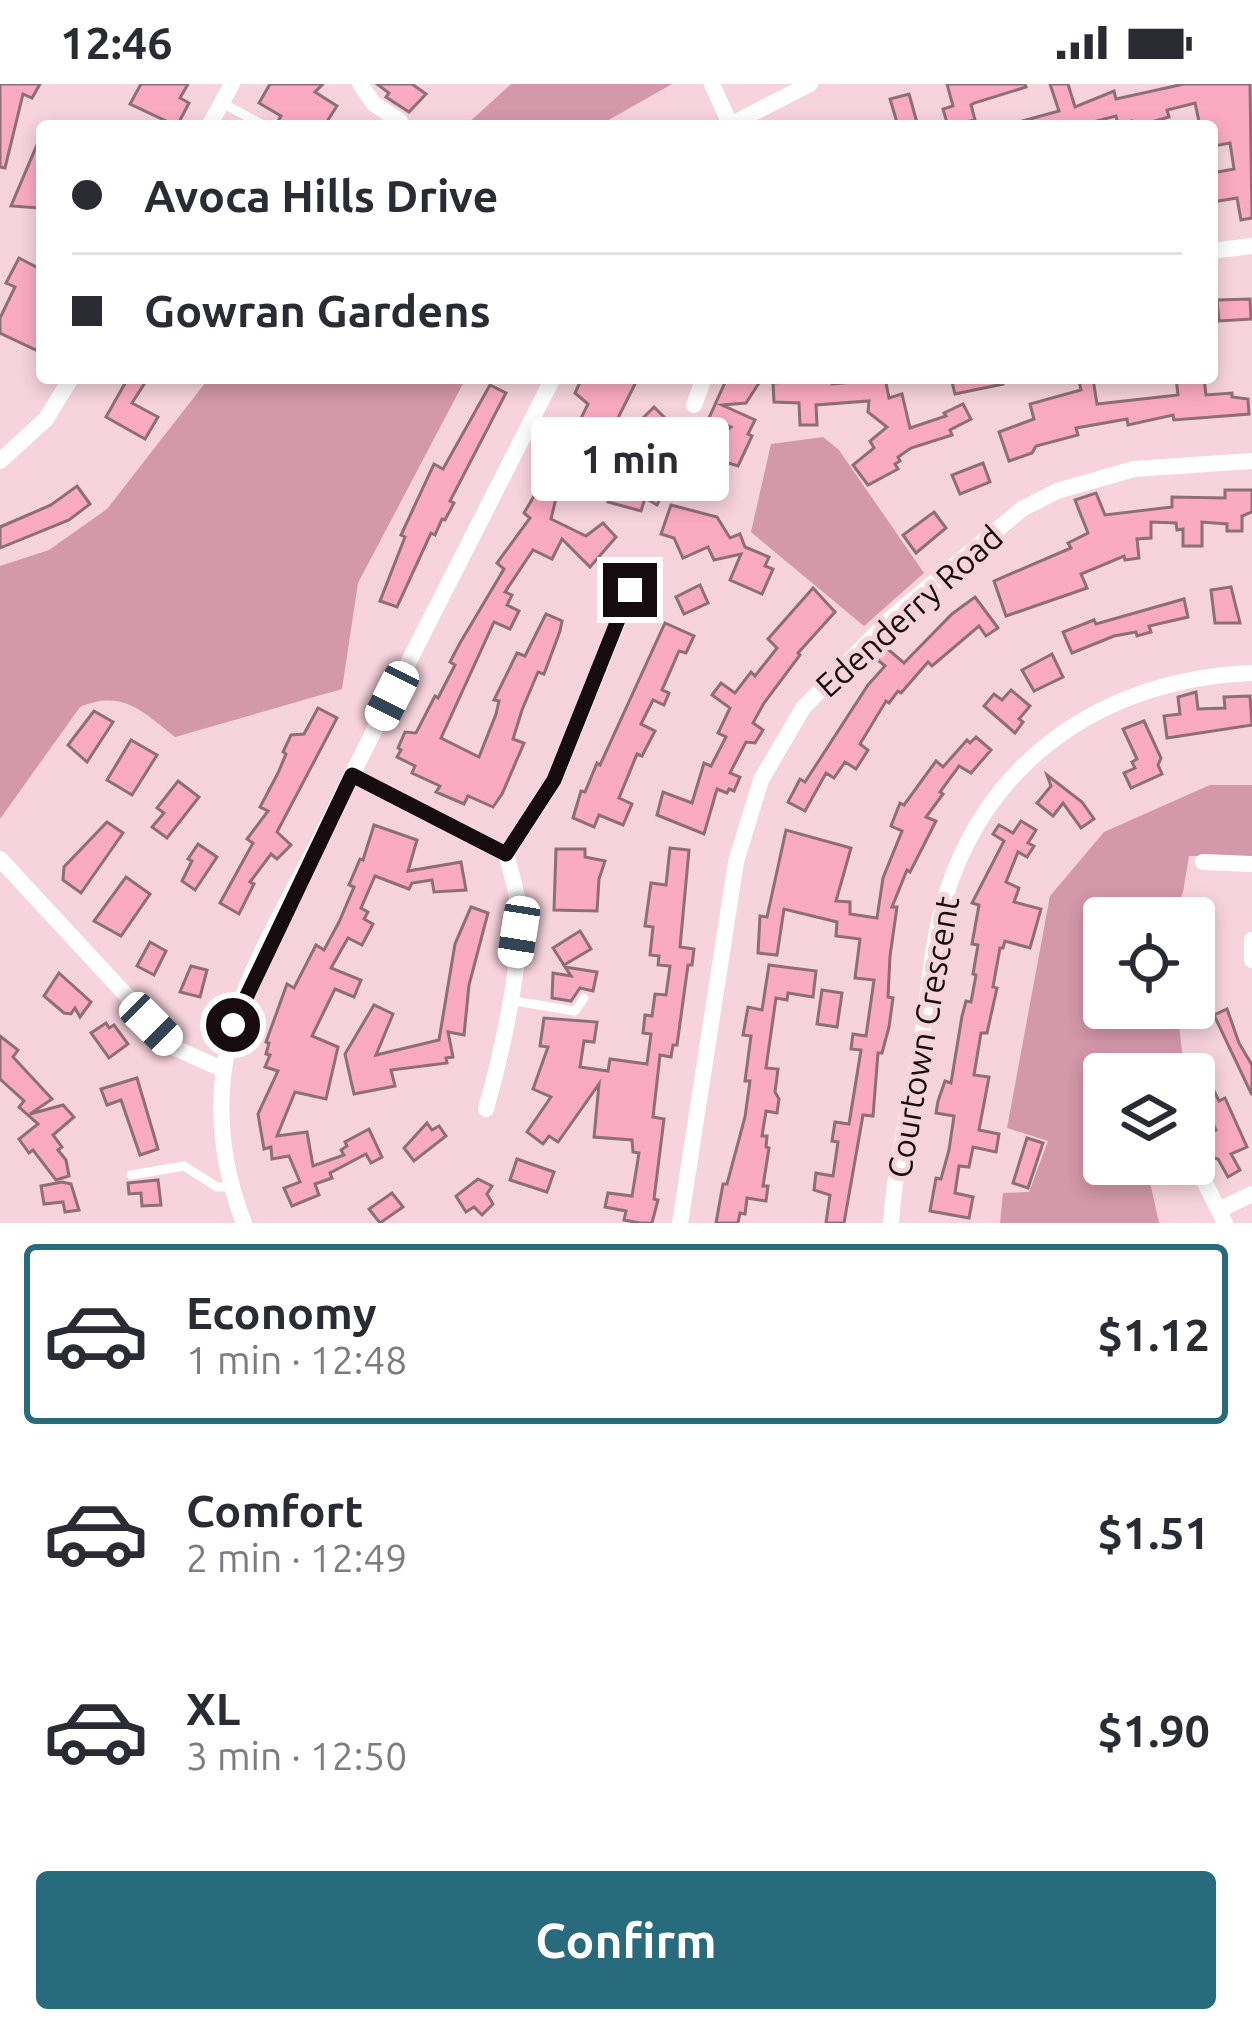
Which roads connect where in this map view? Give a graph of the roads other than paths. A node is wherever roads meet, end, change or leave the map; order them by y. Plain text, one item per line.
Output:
1 (232, 84) edge
2 (360, 84) edge
3 (712, 84) edge
4 (810, 84) edge
5 (222, 103) junction
6 (212, 120) edge
7 (254, 120) edge
8 (398, 120) edge
9 (732, 120) edge
10 (742, 120) edge
11 (1252, 245) edge
12 (1218, 250) edge
13 (66, 384) edge
14 (550, 384) edge
15 (702, 384) edge
16 (694, 405) dead end
17 (0, 461) edge
18 (1252, 461) edge
19 (630, 590) dead end
20 (1252, 673) edge
21 (352, 775) junction
22 (506, 854) junction
23 (0, 860) edge
24 (1203, 862) dead end
25 (1252, 864) edge
26 (1252, 940) edge
27 (1252, 960) edge
28 (584, 998) dead end
29 (508, 1000) junction
30 (224, 1070) junction
31 (486, 1109) dead end
32 (131, 1175) dead end
33 (1206, 1185) edge
34 (232, 1187) junction
35 (1252, 1194) edge
36 (1222, 1216) edge
37 (244, 1223) edge
38 (680, 1223) edge
39 (891, 1223) edge

1 - 5 street
2 - 8 street
3 - 9 street
4 - 10 street
5 - 6 street
5 - 7 lane
11 - 12 street
13 - 17 street
14 - 21 street
15 - 16 street
18 - 38 street, Edenderry Road
19 - 22 street
20 - 39 street, Courtown Crescent
21 - 22 street
21 - 30 street
22 - 29 street
23 - 30 street
24 - 25 street
26 - 27 street
28 - 29 lane
29 - 31 street
30 - 34 street
32 - 34 lane
33 - 36 street
34 - 37 street
35 - 36 street

